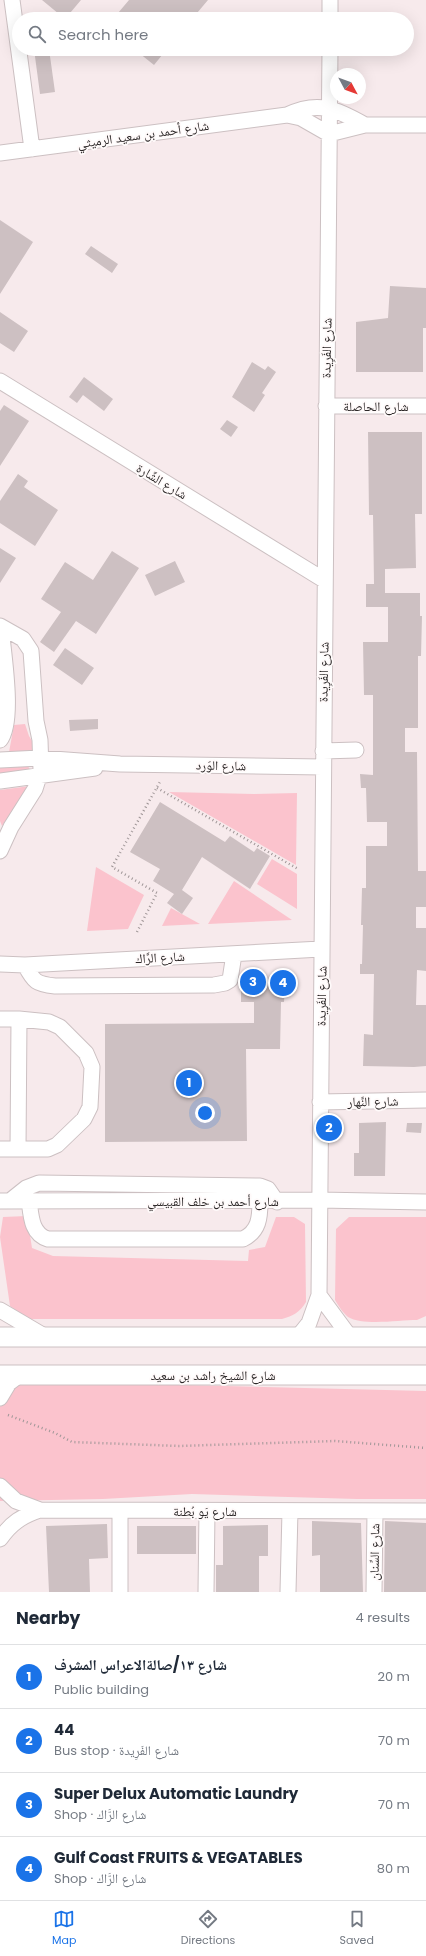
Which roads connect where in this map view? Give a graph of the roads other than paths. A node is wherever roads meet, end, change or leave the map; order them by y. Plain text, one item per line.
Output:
1 (12, 0) edge
2 (330, 0) edge
3 (14, 12) edge
4 (330, 12) edge
5 (20, 56) edge
6 (330, 56) edge
7 (329, 108) junction
8 (287, 115) junction
9 (365, 125) junction
10 (426, 125) edge
11 (329, 134) junction
12 (32, 149) junction
13 (0, 153) edge
14 (0, 382) edge
15 (326, 406) junction
16 (426, 406) edge
17 (324, 580) junction
18 (1, 626) edge
19 (0, 740) edge
20 (356, 750) dead end
21 (323, 751) junction
22 (40, 758) junction
23 (0, 760) edge
24 (120, 764) junction
25 (323, 767) junction
26 (39, 777) junction
27 (0, 781) edge
28 (0, 851) edge
29 (321, 949) junction
30 (234, 954) junction
31 (0, 964) edge
32 (25, 965) junction
33 (0, 1019) edge
34 (20, 1019) junction
35 (426, 1100) edge
36 (320, 1102) junction
37 (18, 1149) junction
38 (0, 1150) edge
39 (29, 1200) junction
40 (319, 1200) junction
41 (6, 1201) edge
42 (260, 1201) junction
43 (277, 1202) junction
44 (426, 1202) edge
45 (319, 1295) junction
46 (0, 1310) edge
47 (0, 1337) edge
48 (350, 1337) junction
49 (426, 1337) edge
50 (47, 1338) junction
51 (298, 1338) junction
52 (22, 1374) junction
53 (0, 1375) edge
54 (426, 1375) edge
55 (0, 1398) edge
56 (0, 1486) edge
57 (40, 1510) junction
58 (120, 1511) junction
59 (207, 1511) junction
60 (290, 1511) junction
61 (375, 1511) junction
62 (426, 1511) edge
63 (0, 1539) edge
64 (120, 1592) edge
65 (206, 1592) edge
66 (288, 1592) edge
67 (374, 1592) edge

1 - 3 street
2 - 4 street
5 - 12 street
6 - 7 street, شارع الفَرِيدة
7 - 8 street, شارع أحمد بن سعيد الرميثي
7 - 9 street, شارع أحمد بن سعيد الرميثي
7 - 11 street, شارع الفَرِيدة
8 - 11 street, شارع أحمد بن سعيد الرميثي
8 - 12 street, شارع أحمد بن سعيد الرميثي
9 - 10 street
9 - 11 street
11 - 15 street, شارع الفَرِيدة
12 - 13 street, شارع أحمد بن سعيد الرميثي
14 - 17 street, شارع الشَّارة
15 - 16 street, شارع الحاصلة
15 - 17 street, شارع الفَرِيدة
17 - 21 street, شارع الفَرِيدة
18 - 19 street
18 - 22 street
20 - 21 street
21 - 25 street, شارع الفَرِيدة
22 - 23 street, شارع الوَرد
22 - 24 street, شارع الوَرد
22 - 26 street
24 - 25 street, شارع الوَرد
24 - 26 street, شارع الوَرد
25 - 29 street, شارع الفَرِيدة
26 - 27 street, شارع الوَرد
26 - 28 street
29 - 30 street, شارع الرَّاك
29 - 36 street, شارع الفَرِيدة
30 - 32 street, شارع الرَّاك
30 - 32 street
31 - 32 street, شارع الرَّاك
33 - 34 street
34 - 37 street
34 - 37 street
35 - 36 street, شارع النَّهار
36 - 40 street, شارع الفَرِيدة
37 - 38 street
39 - 41 street, شارع أحمد بن خلف القبيسي
39 - 42 street, شارع أحمد بن خلف القبيسي
39 - 42 street
40 - 43 street, شارع أحمد بن خلف القبيسي
40 - 44 street, شارع أحمد بن خلف القبيسي
40 - 45 street, شارع الفَرِيدة
41 - 43 street
42 - 43 street, شارع أحمد بن خلف القبيسي
45 - 48 street
45 - 51 street, شارع الفَرِيدة
46 - 50 street
47 - 50 main road
48 - 49 main road
48 - 51 main road
50 - 51 main road
52 - 53 main road, شارع الشيخ راشد بن سعيد
52 - 54 main road, شارع الشيخ راشد بن سعيد
52 - 55 street
56 - 57 street, شارع يَو بُطنة
57 - 58 street, شارع يَو بُطنة
57 - 63 street, شارع يَو بُطنة
58 - 59 street, شارع يَو بُطنة
58 - 64 street
59 - 60 street, شارع يَو بُطنة
59 - 65 street
60 - 61 street, شارع يَو بُطنة
60 - 66 street
61 - 62 street, شارع يَو بُطنة
61 - 67 street, شارع السِّنان

